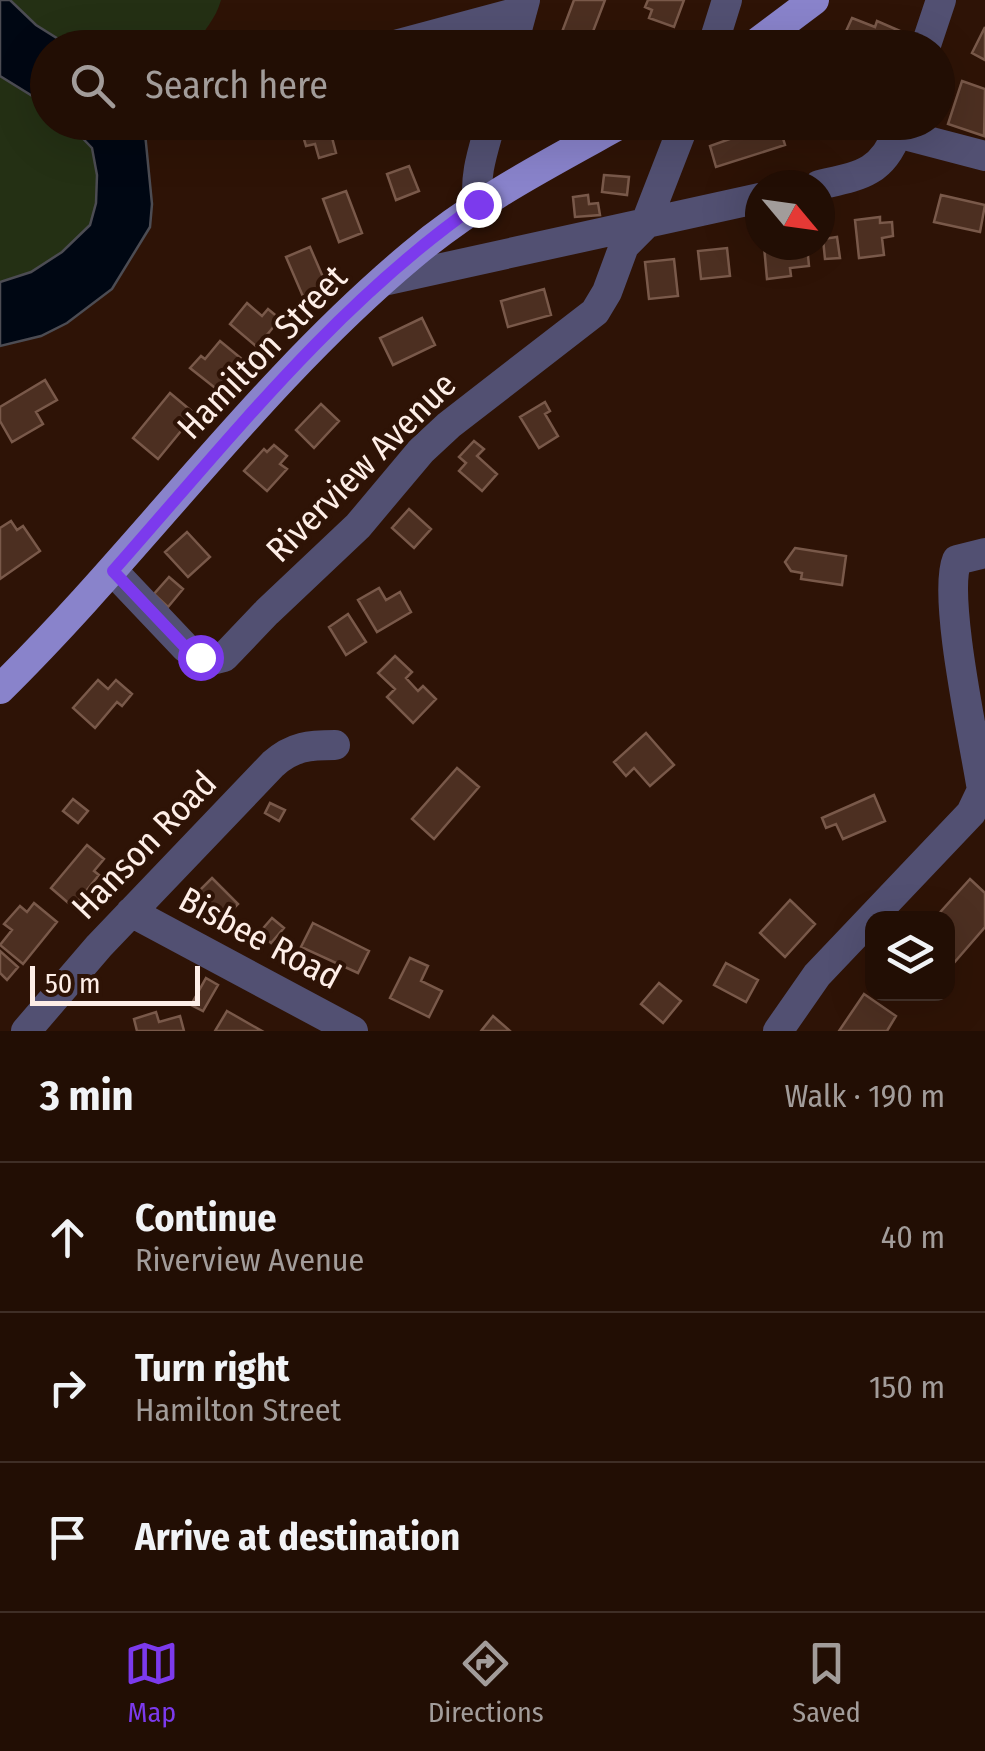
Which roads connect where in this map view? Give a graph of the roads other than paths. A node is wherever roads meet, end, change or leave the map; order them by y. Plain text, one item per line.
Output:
1 (727, 0) edge
2 (814, 0) edge
3 (941, 0) edge
4 (524, 6) edge
5 (444, 30) edge
6 (718, 30) edge
7 (774, 30) edge
8 (932, 30) edge
9 (485, 140) edge
10 (590, 140) edge
11 (678, 140) edge
12 (893, 140) edge
13 (936, 140) edge
14 (985, 156) edge
15 (835, 181) edge
16 (745, 201) edge
17 (478, 204) junction
18 (645, 224) junction
19 (383, 281) junction
20 (985, 553) edge
21 (113, 571) junction
22 (0, 689) edge
23 (335, 745) dead end
24 (984, 790) edge
25 (131, 912) junction
26 (26, 1031) edge
27 (353, 1031) edge
28 (778, 1031) edge

1 - 6 street
2 - 7 main road
3 - 8 street
4 - 5 street
9 - 17 street
10 - 17 main road, Hamilton Street
11 - 18 street
12 - 15 street
13 - 14 street
16 - 18 street
17 - 19 main road, Hamilton Street
18 - 19 street
18 - 21 street, Riverview Avenue
19 - 21 main road, Hamilton Street
20 - 24 street
21 - 22 main road, Hamilton Street
23 - 25 street, Hanson Road
24 - 28 street
25 - 26 street, Hanson Road
25 - 27 street, Bisbee Road

